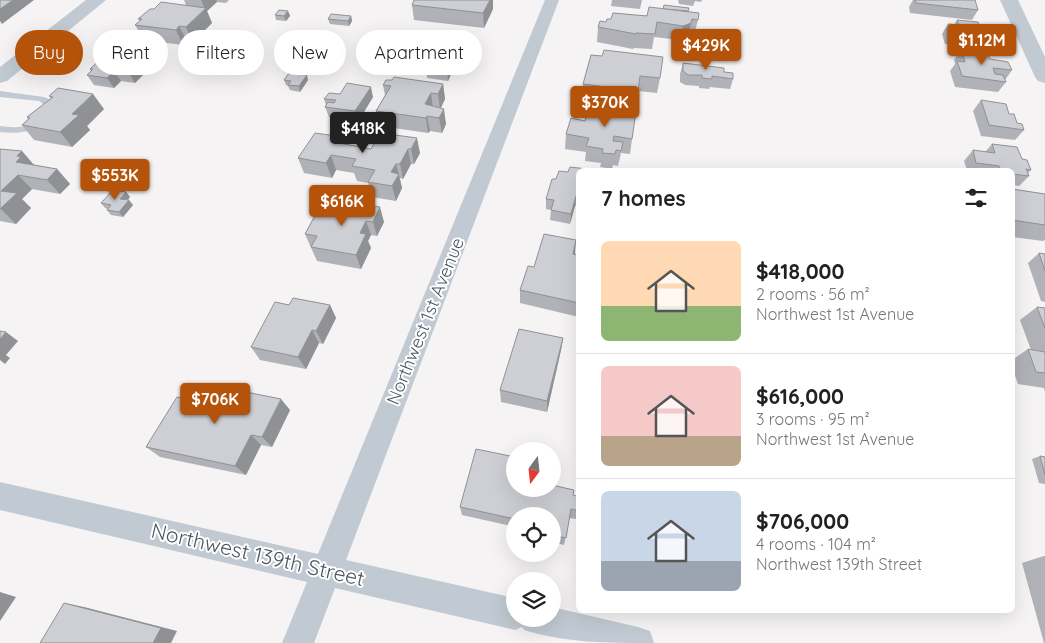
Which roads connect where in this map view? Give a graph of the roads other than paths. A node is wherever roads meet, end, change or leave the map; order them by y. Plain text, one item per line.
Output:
1 (97, 0) edge
2 (552, 0) edge
3 (1010, 0) edge
4 (0, 77) edge
5 (1045, 77) edge
6 (0, 94) edge
7 (0, 129) edge
8 (0, 496) edge
9 (327, 570) junction
10 (506, 612) edge
11 (561, 625) edge
12 (298, 643) edge
13 (638, 643) edge

1 - 4 street
2 - 9 street, Northwest 1st Avenue
3 - 5 street
6 - 7 lane
8 - 9 street, Northwest 139th Street
9 - 10 street, Northwest 139th Street
9 - 12 street, Northwest 1st Avenue
11 - 13 street

